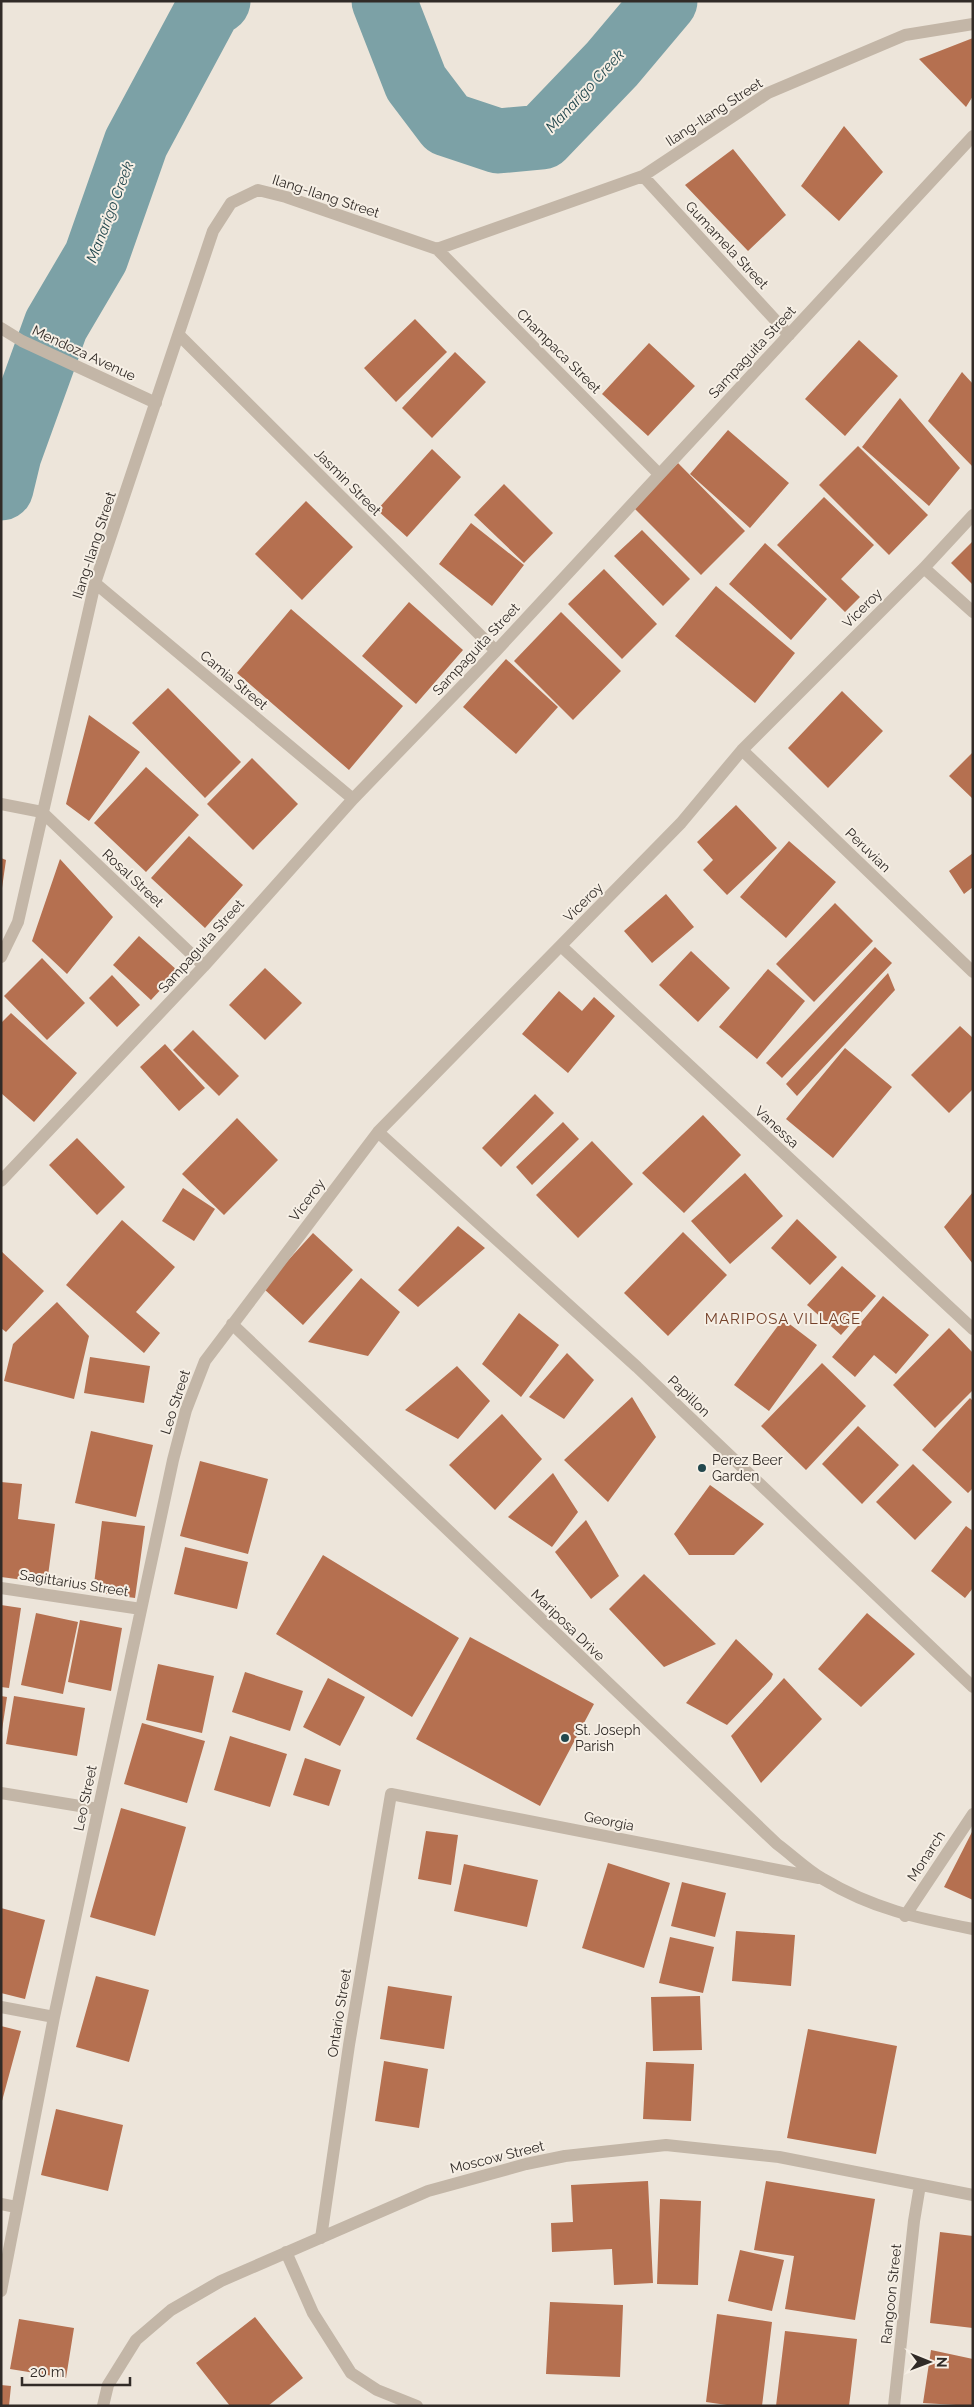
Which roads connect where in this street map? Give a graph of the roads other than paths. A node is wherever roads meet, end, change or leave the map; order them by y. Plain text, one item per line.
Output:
1 (973, 24) edge
2 (973, 136) edge
3 (643, 176) junction
4 (437, 249) junction
5 (1, 328) edge
6 (789, 334) junction
7 (179, 335) junction
8 (156, 403) junction
9 (659, 474) junction
10 (973, 515) edge
11 (924, 568) junction
12 (95, 583) junction
13 (973, 612) edge
14 (496, 651) junction
15 (742, 750) junction
16 (353, 799) junction
17 (1, 804) edge
18 (42, 812) junction
19 (560, 946) junction
20 (1, 957) edge
21 (204, 966) junction
22 (973, 972) edge
23 (378, 1132) junction
24 (1, 1181) edge
25 (232, 1324) junction
26 (973, 1329) edge
27 (1, 1588) edge
28 (141, 1609) junction
29 (973, 1688) edge
30 (1, 1793) edge
31 (391, 1794) joint
32 (98, 1809) junction
33 (973, 1814) edge
34 (821, 1878) junction
35 (905, 1916) junction
36 (973, 1929) edge
37 (1, 2007) edge
38 (54, 2017) junction
39 (920, 2185) junction
40 (973, 2195) edge
41 (1, 2204) edge
42 (16, 2207) junction
43 (321, 2238) junction
44 (286, 2252) junction
45 (1, 2291) edge
46 (103, 2406) edge
47 (417, 2406) edge
48 (894, 2406) edge

1 - 3 street, Ilang-Ilang Street
2 - 6 street, Sampaguita Street
3 - 4 street, Ilang-Ilang Street
3 - 6 street, Gumamela Street
4 - 7 street, Ilang-Ilang Street
4 - 9 street, Champaca Street
5 - 8 street, Mendoza Avenue
6 - 9 street, Sampaguita Street
7 - 8 street, Ilang-Ilang Street
7 - 14 street, Jasmin Street
8 - 12 street, Ilang-Ilang Street
9 - 14 street, Sampaguita Street
10 - 11 street, Viceroy
11 - 13 street
11 - 15 street, Viceroy
12 - 16 street, Camia Street
12 - 18 street, Ilang-Ilang Street
14 - 16 street, Sampaguita Street
15 - 19 street, Viceroy
15 - 22 street, Peruvian
16 - 21 street, Sampaguita Street
17 - 18 street
18 - 20 street, Ilang-Ilang Street
18 - 21 street, Rosal Street
19 - 23 street, Viceroy
19 - 26 street, Vanessa
21 - 24 street, Sampaguita Street
23 - 25 street, Viceroy
23 - 29 street, Papillon
25 - 28 street, Leo Street
25 - 34 street, Mariposa Drive
27 - 28 street, Sagittarius Street
28 - 32 street, Leo Street
30 - 32 street
31 - 34 street, Georgia
31 - 43 street, Ontario Street
32 - 38 street, Leo Street
33 - 35 street, Monarch
34 - 35 street, Mariposa Drive
35 - 36 street
37 - 38 street
38 - 42 street, Leo Street
39 - 40 street, Moscow Street
39 - 43 street, Moscow Street
39 - 48 street, Rangoon Street
41 - 42 street
42 - 45 street, Leo Street
43 - 44 street, Moscow Street
44 - 46 street, Moscow Street
44 - 47 street

